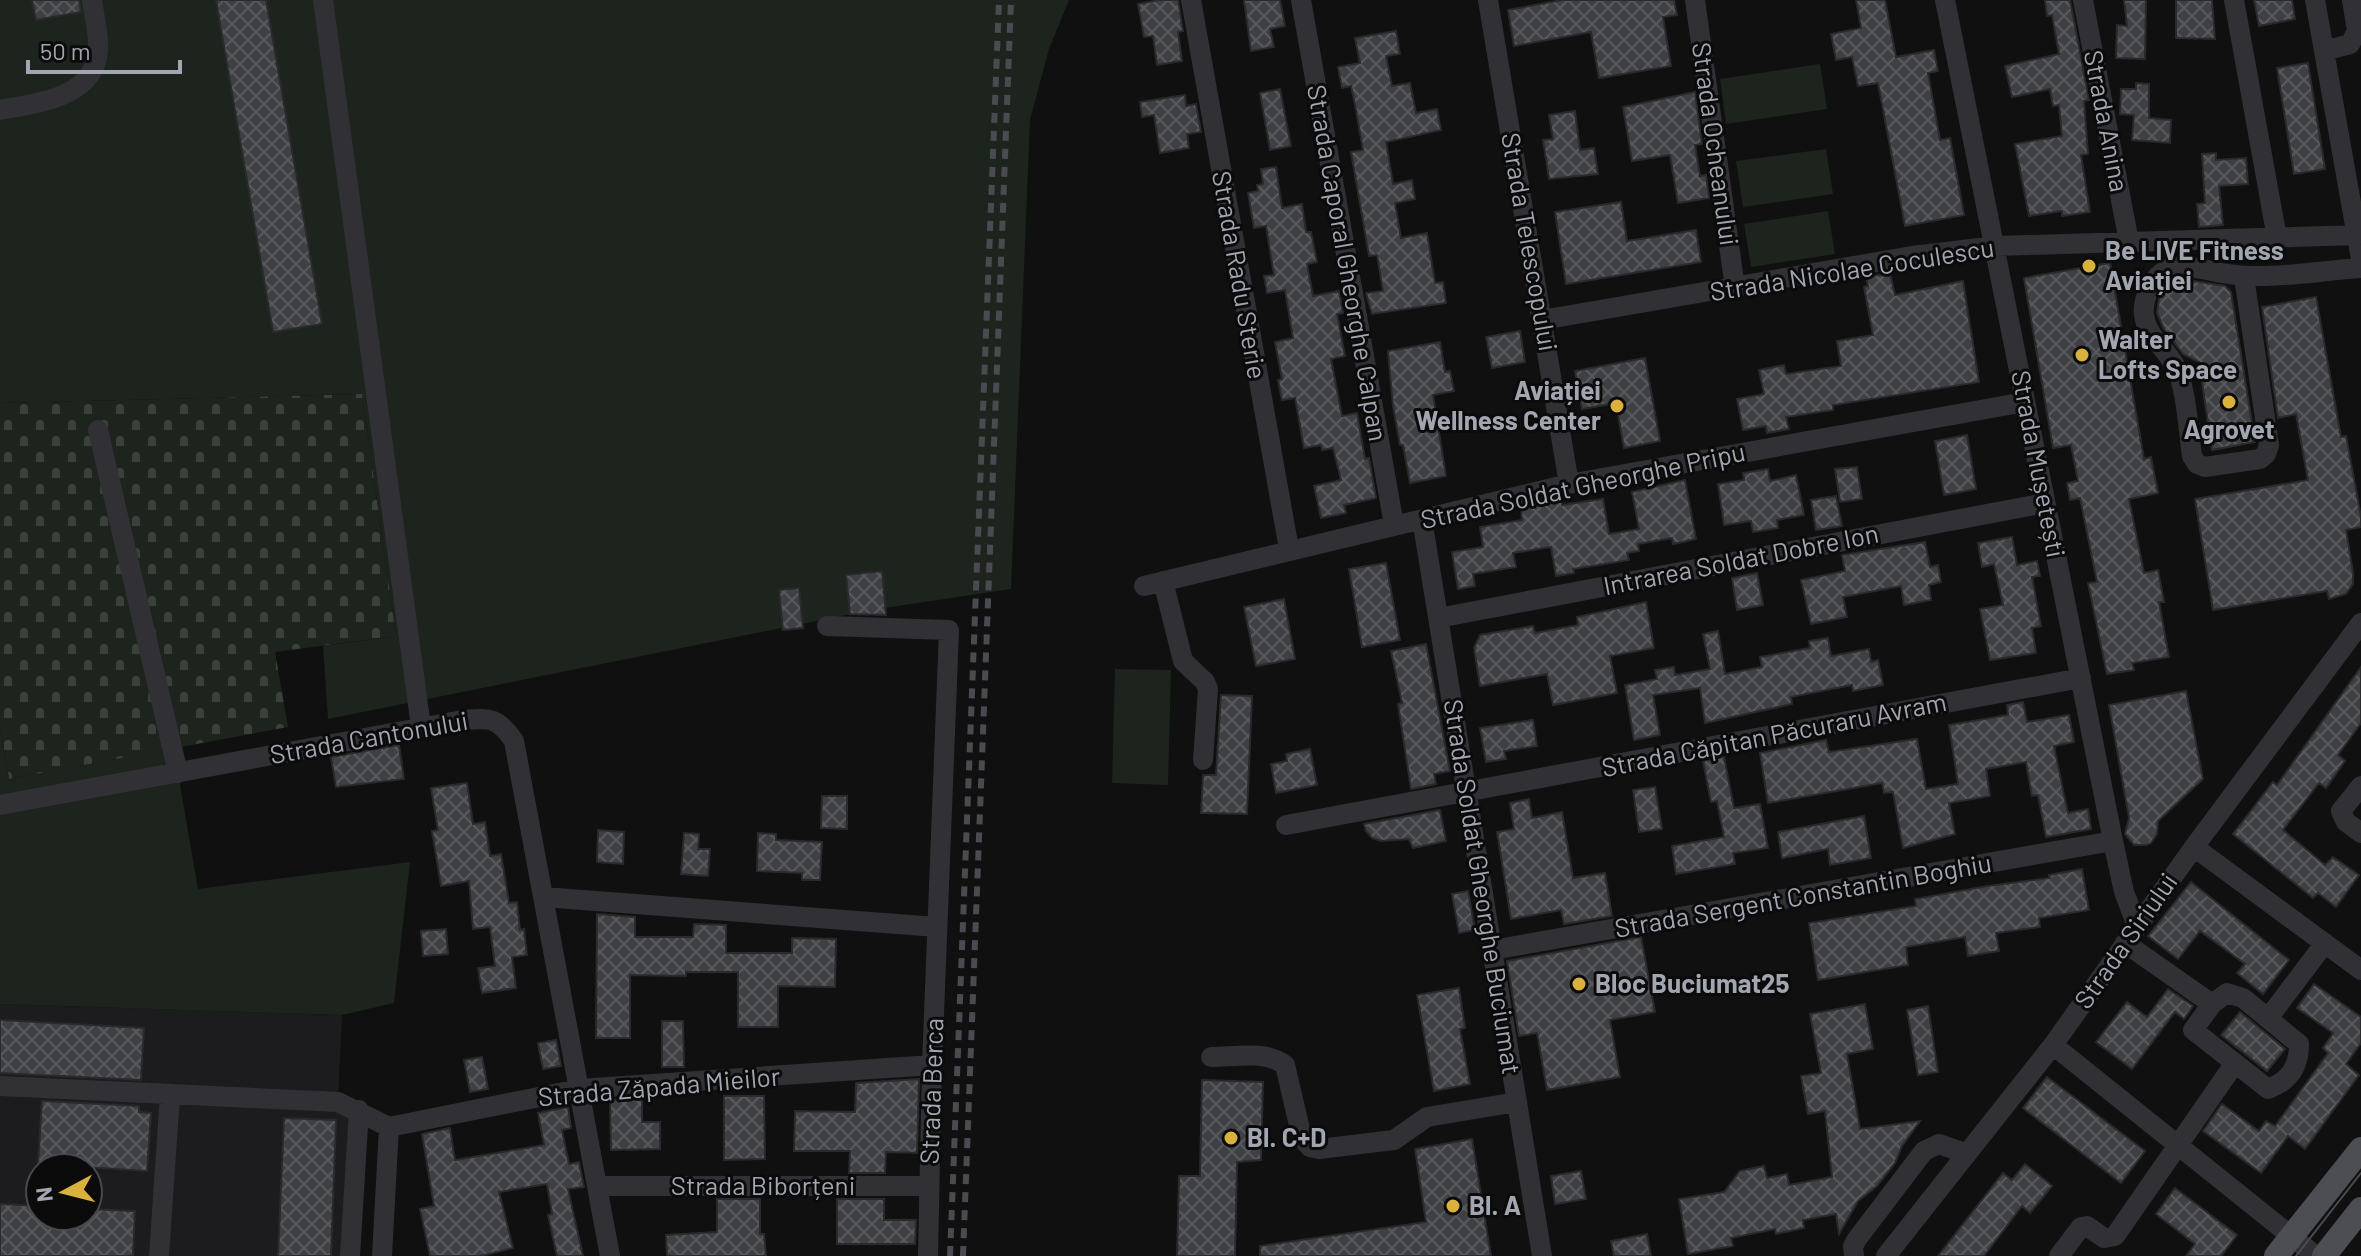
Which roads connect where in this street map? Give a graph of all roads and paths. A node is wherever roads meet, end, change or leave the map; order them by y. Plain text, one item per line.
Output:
1 (92, 0) edge
2 (323, 0) edge
3 (1191, 0) edge
4 (1301, 0) edge
5 (1488, 0) edge
6 (1695, 0) edge
7 (1945, 0) edge
8 (2083, 0) edge
9 (2234, 0) edge
10 (2315, 0) edge
11 (2352, 0) edge
12 (2324, 51) junction
13 (0, 110) edge
14 (2356, 198) edge
15 (2357, 235) junction
16 (2277, 238) junction
17 (2129, 242) junction
18 (1996, 246) junction
19 (2361, 259) edge
20 (2361, 268) edge
21 (2244, 277) junction
22 (1735, 288) junction
23 (1542, 320) junction
24 (2025, 402) junction
25 (98, 430) dead end
26 (1569, 484) junction
27 (2045, 503) junction
28 (1422, 519) junction
29 (1394, 525) junction
30 (1289, 549) junction
31 (1438, 618) junction
32 (2361, 623) edge
33 (827, 626) dead end
34 (2081, 678) junction
35 (421, 727) junction
36 (1203, 760) dead end
37 (178, 773) junction
38 (2361, 786) edge
39 (1466, 793) junction
40 (0, 805) edge
41 (1286, 825) dead end
42 (2361, 833) edge
43 (2113, 841) junction
44 (2194, 847) junction
45 (543, 897) junction
46 (937, 927) junction
47 (2131, 935) junction
48 (2325, 943) junction
49 (1492, 950) junction
50 (2361, 970) edge
51 (2212, 1004) junction
52 (2269, 1017) junction
53 (2053, 1045) junction
54 (1211, 1057) dead end
55 (2235, 1063) junction
56 (932, 1065) junction
57 (0, 1086) edge
58 (579, 1089) junction
59 (170, 1095) junction
60 (1517, 1102) junction
61 (359, 1110) junction
62 (389, 1127) junction
63 (2179, 1147) junction
64 (2361, 1149) edge
65 (1967, 1154) junction
66 (597, 1186) junction
67 (929, 1186) junction
68 (2361, 1209) edge
69 (2291, 1237) junction
70 (159, 1256) edge
71 (350, 1256) edge
72 (382, 1256) edge
73 (610, 1256) edge
74 (928, 1256) edge
75 (1542, 1256) edge
76 (1854, 1256) edge
77 (1886, 1256) edge
78 (2059, 1256) edge
79 (2276, 1256) edge
80 (2316, 1256) edge
81 (2324, 1256) edge

1 - 13 street
2 - 35 street
3 - 30 street, Strada Radu Sterie
4 - 29 street, Strada Caporal Gheorghe Calpan
5 - 23 street, Strada Telescopului
6 - 22 street, Strada Ocheanului
7 - 18 street, Strada Mușetești
8 - 17 street, Strada Anina
9 - 16 street
10 - 12 street
11 - 12 street
12 - 14 street
14 - 15 street
15 - 16 street, Strada Nicolae Coculescu
15 - 19 street
16 - 17 street, Strada Nicolae Coculescu
17 - 18 street, Strada Nicolae Coculescu
18 - 22 street, Strada Nicolae Coculescu
18 - 24 street, Strada Mușetești
20 - 21 street
21 - 21 street
22 - 23 street, Strada Nicolae Coculescu
23 - 26 street, Strada Telescopului
24 - 26 street, Strada Soldat Gheorghe Pripu
24 - 27 street, Strada Mușetești
25 - 37 street
26 - 28 street, Strada Soldat Gheorghe Pripu
27 - 31 street, Intrarea Soldat Dobre Ion
27 - 34 street, Strada Mușetești
28 - 29 street, Strada Soldat Gheorghe Pripu
28 - 31 street, Strada Soldat Gheorghe Buciumat
29 - 30 street, Strada Soldat Gheorghe Pripu
30 - 36 street, Strada Soldat Gheorghe Pripu
31 - 39 street, Strada Soldat Gheorghe Buciumat
32 - 44 street, Strada Siriului
33 - 46 street, Strada Berca
34 - 39 street, Strada Căpitan Păcuraru Avram
34 - 43 street, Strada Mușetești
35 - 37 street, Strada Cantonului
35 - 45 street, Strada Cantonului
37 - 40 street, Strada Cantonului
38 - 42 street
39 - 41 street, Strada Căpitan Păcuraru Avram
39 - 49 street, Strada Soldat Gheorghe Buciumat
43 - 47 street, Strada Mușetești
43 - 49 street, Strada Sergent Constantin Boghiu
44 - 47 street, Strada Siriului
44 - 48 street
45 - 46 street
45 - 58 street, Strada Cantonului
46 - 56 street, Strada Berca
47 - 51 street
47 - 53 street, Strada Siriului
48 - 50 street
48 - 52 street
49 - 60 street, Strada Soldat Gheorghe Buciumat
51 - 52 street
51 - 55 street
52 - 55 street
53 - 63 street
53 - 65 street, Strada Siriului
54 - 60 street
55 - 63 street
56 - 58 street, Strada Zăpada Mieilor
56 - 67 street, Strada Berca
57 - 59 street
58 - 62 street, Strada Zăpada Mieilor
58 - 66 street, Strada Cantonului
59 - 61 street
59 - 70 street
60 - 75 street, Strada Soldat Gheorghe Buciumat
61 - 62 street
61 - 71 street
62 - 72 street
63 - 69 street
63 - 78 street
64 - 69 main road
65 - 76 street
65 - 77 street, Strada Siriului
66 - 67 street, Strada Biborțeni
66 - 73 street, Strada Cantonului
67 - 74 street, Strada Berca
68 - 81 main road
69 - 79 main road
69 - 80 street

